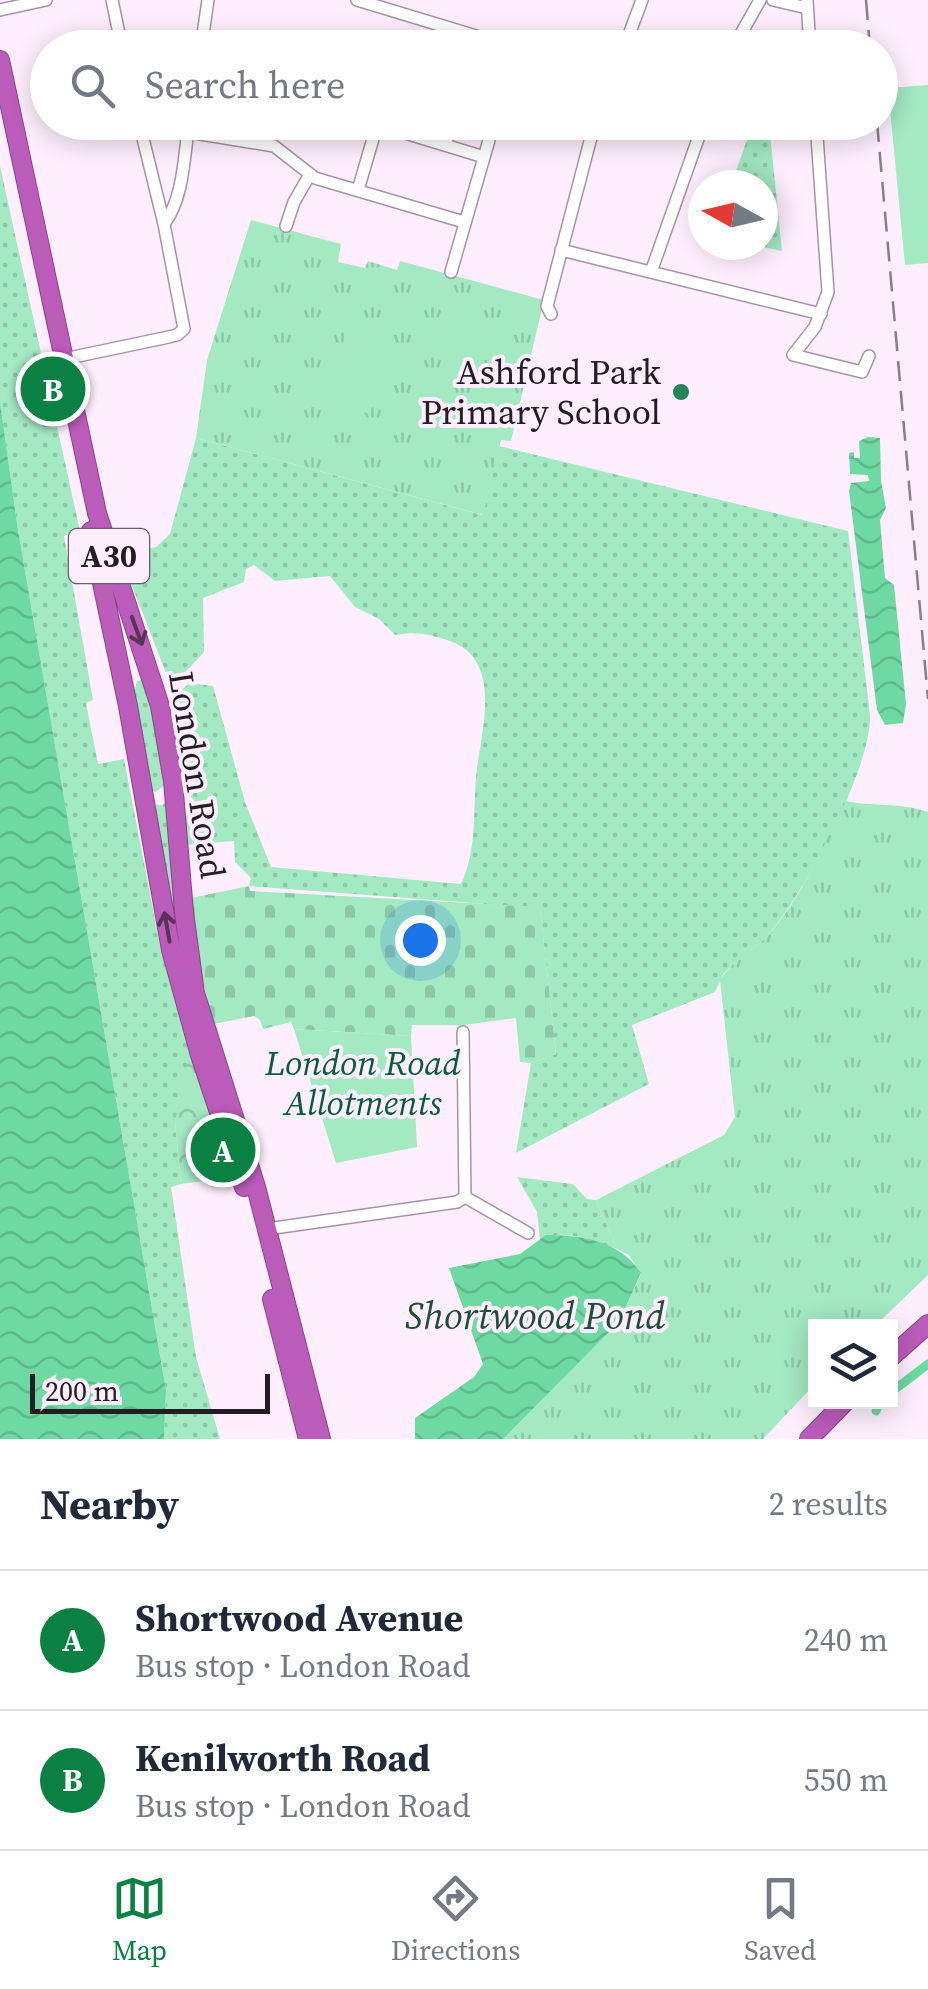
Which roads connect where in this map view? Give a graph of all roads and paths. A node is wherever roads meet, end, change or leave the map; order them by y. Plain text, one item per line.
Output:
1 (46, 0) edge
2 (112, 0) edge
3 (208, 0) edge
4 (356, 0) edge
5 (642, 0) edge
6 (772, 0) edge
7 (759, 1) edge
8 (807, 4) edge
9 (0, 10) edge
10 (118, 30) edge
11 (205, 30) edge
12 (456, 30) edge
13 (631, 30) edge
14 (743, 30) edge
15 (809, 30) edge
16 (0, 60) edge
17 (0, 120) edge
18 (143, 140) edge
19 (186, 140) edge
20 (247, 140) edge
21 (369, 140) edge
22 (431, 140) edge
23 (447, 140) edge
24 (490, 140) dead end
25 (590, 140) edge
26 (698, 140) edge
27 (817, 140) edge
28 (446, 144) junction
29 (484, 157) junction
30 (309, 176) junction
31 (179, 184) junction
32 (154, 186) junction
33 (358, 190) junction
34 (464, 222) junction
35 (164, 224) junction
36 (286, 226) dead end
37 (561, 250) junction
38 (452, 272) dead end
39 (651, 272) junction
40 (552, 314) dead end
41 (821, 314) junction
42 (869, 356) dead end
43 (64, 359) junction
44 (153, 679) junction
45 (140, 768) junction
46 (173, 781) junction
47 (144, 792) junction
48 (463, 1032) dead end
49 (465, 1197) junction
50 (267, 1229) junction
51 (528, 1233) dead end
52 (928, 1310) edge
53 (928, 1324) edge
54 (898, 1337) edge
55 (898, 1351) edge
56 (823, 1409) edge
57 (838, 1409) edge
58 (308, 1439) edge
59 (320, 1439) edge
60 (795, 1439) edge
61 (809, 1439) edge

1 - 9 street
2 - 10 street
3 - 11 street
4 - 12 street
5 - 13 street
6 - 7 street
6 - 8 street
7 - 14 street
8 - 15 street
16 - 43 highway, London Road / A30
17 - 45 highway, A30
18 - 32 street
19 - 31 street
20 - 30 street
21 - 33 street
22 - 28 street
23 - 28 street
24 - 29 street
25 - 37 street
26 - 39 street
27 - 41 street
28 - 29 street
29 - 34 street
30 - 33 street
30 - 36 street
31 - 32 street
31 - 35 street
32 - 35 street
33 - 34 street
34 - 38 street
35 - 43 street
37 - 39 street
37 - 40 street
39 - 41 street
41 - 42 street
43 -> 44 highway, London Road / A30
44 - 45 highway, A30
44 - 46 highway, London Road / A30
45 - 47 highway, A30
46 - 47 highway
46 - 50 highway, London Road / A30
58 -> 47 highway, A30
48 - 49 street
49 - 50 street
49 - 51 street
50 - 59 highway, London Road / A30
52 - 54 highway
53 - 55 highway
56 - 60 highway
57 - 61 highway

